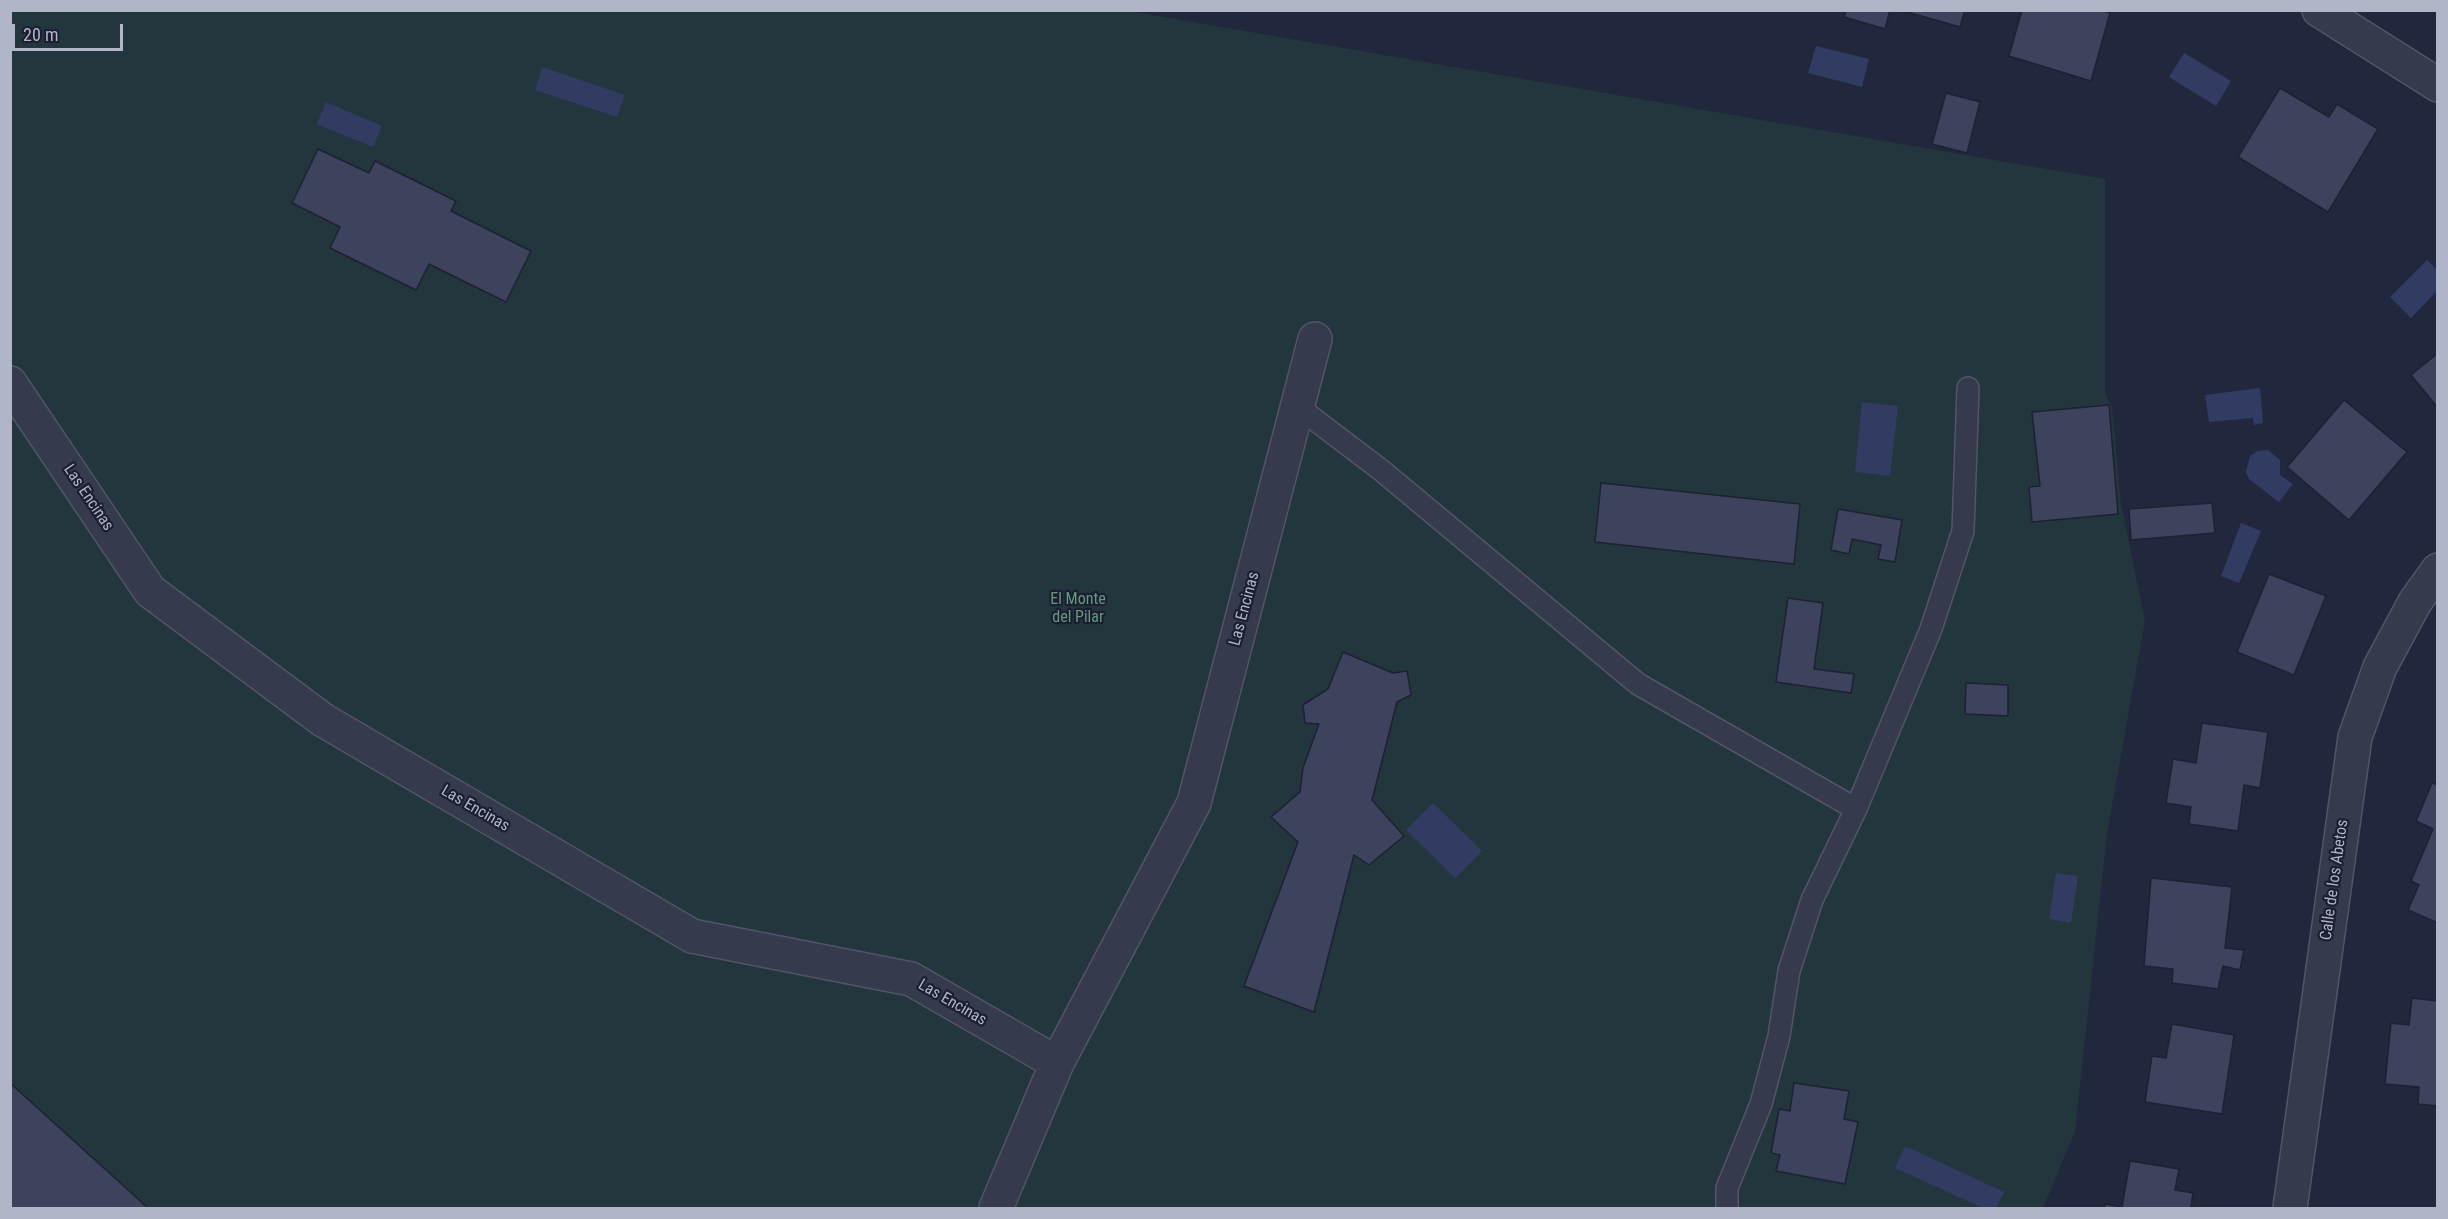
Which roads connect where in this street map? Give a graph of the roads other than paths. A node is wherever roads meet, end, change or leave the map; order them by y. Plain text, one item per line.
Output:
1 (2319, 10) edge
2 (2438, 85) edge
3 (1315, 339) dead end
4 (10, 383) edge
5 (1968, 388) dead end
6 (1298, 407) junction
7 (2438, 570) edge
8 (1856, 808) junction
9 (1057, 1063) junction
10 (996, 1209) edge
11 (1727, 1209) edge
12 (2290, 1209) edge

1 - 2 street
3 - 6 street, Las Encinas
4 - 9 street, Las Encinas
5 - 8 lane
6 - 8 lane
6 - 9 street, Las Encinas
7 - 12 street, Calle de los Abetos
8 - 11 lane
9 - 10 street, Las Encinas

